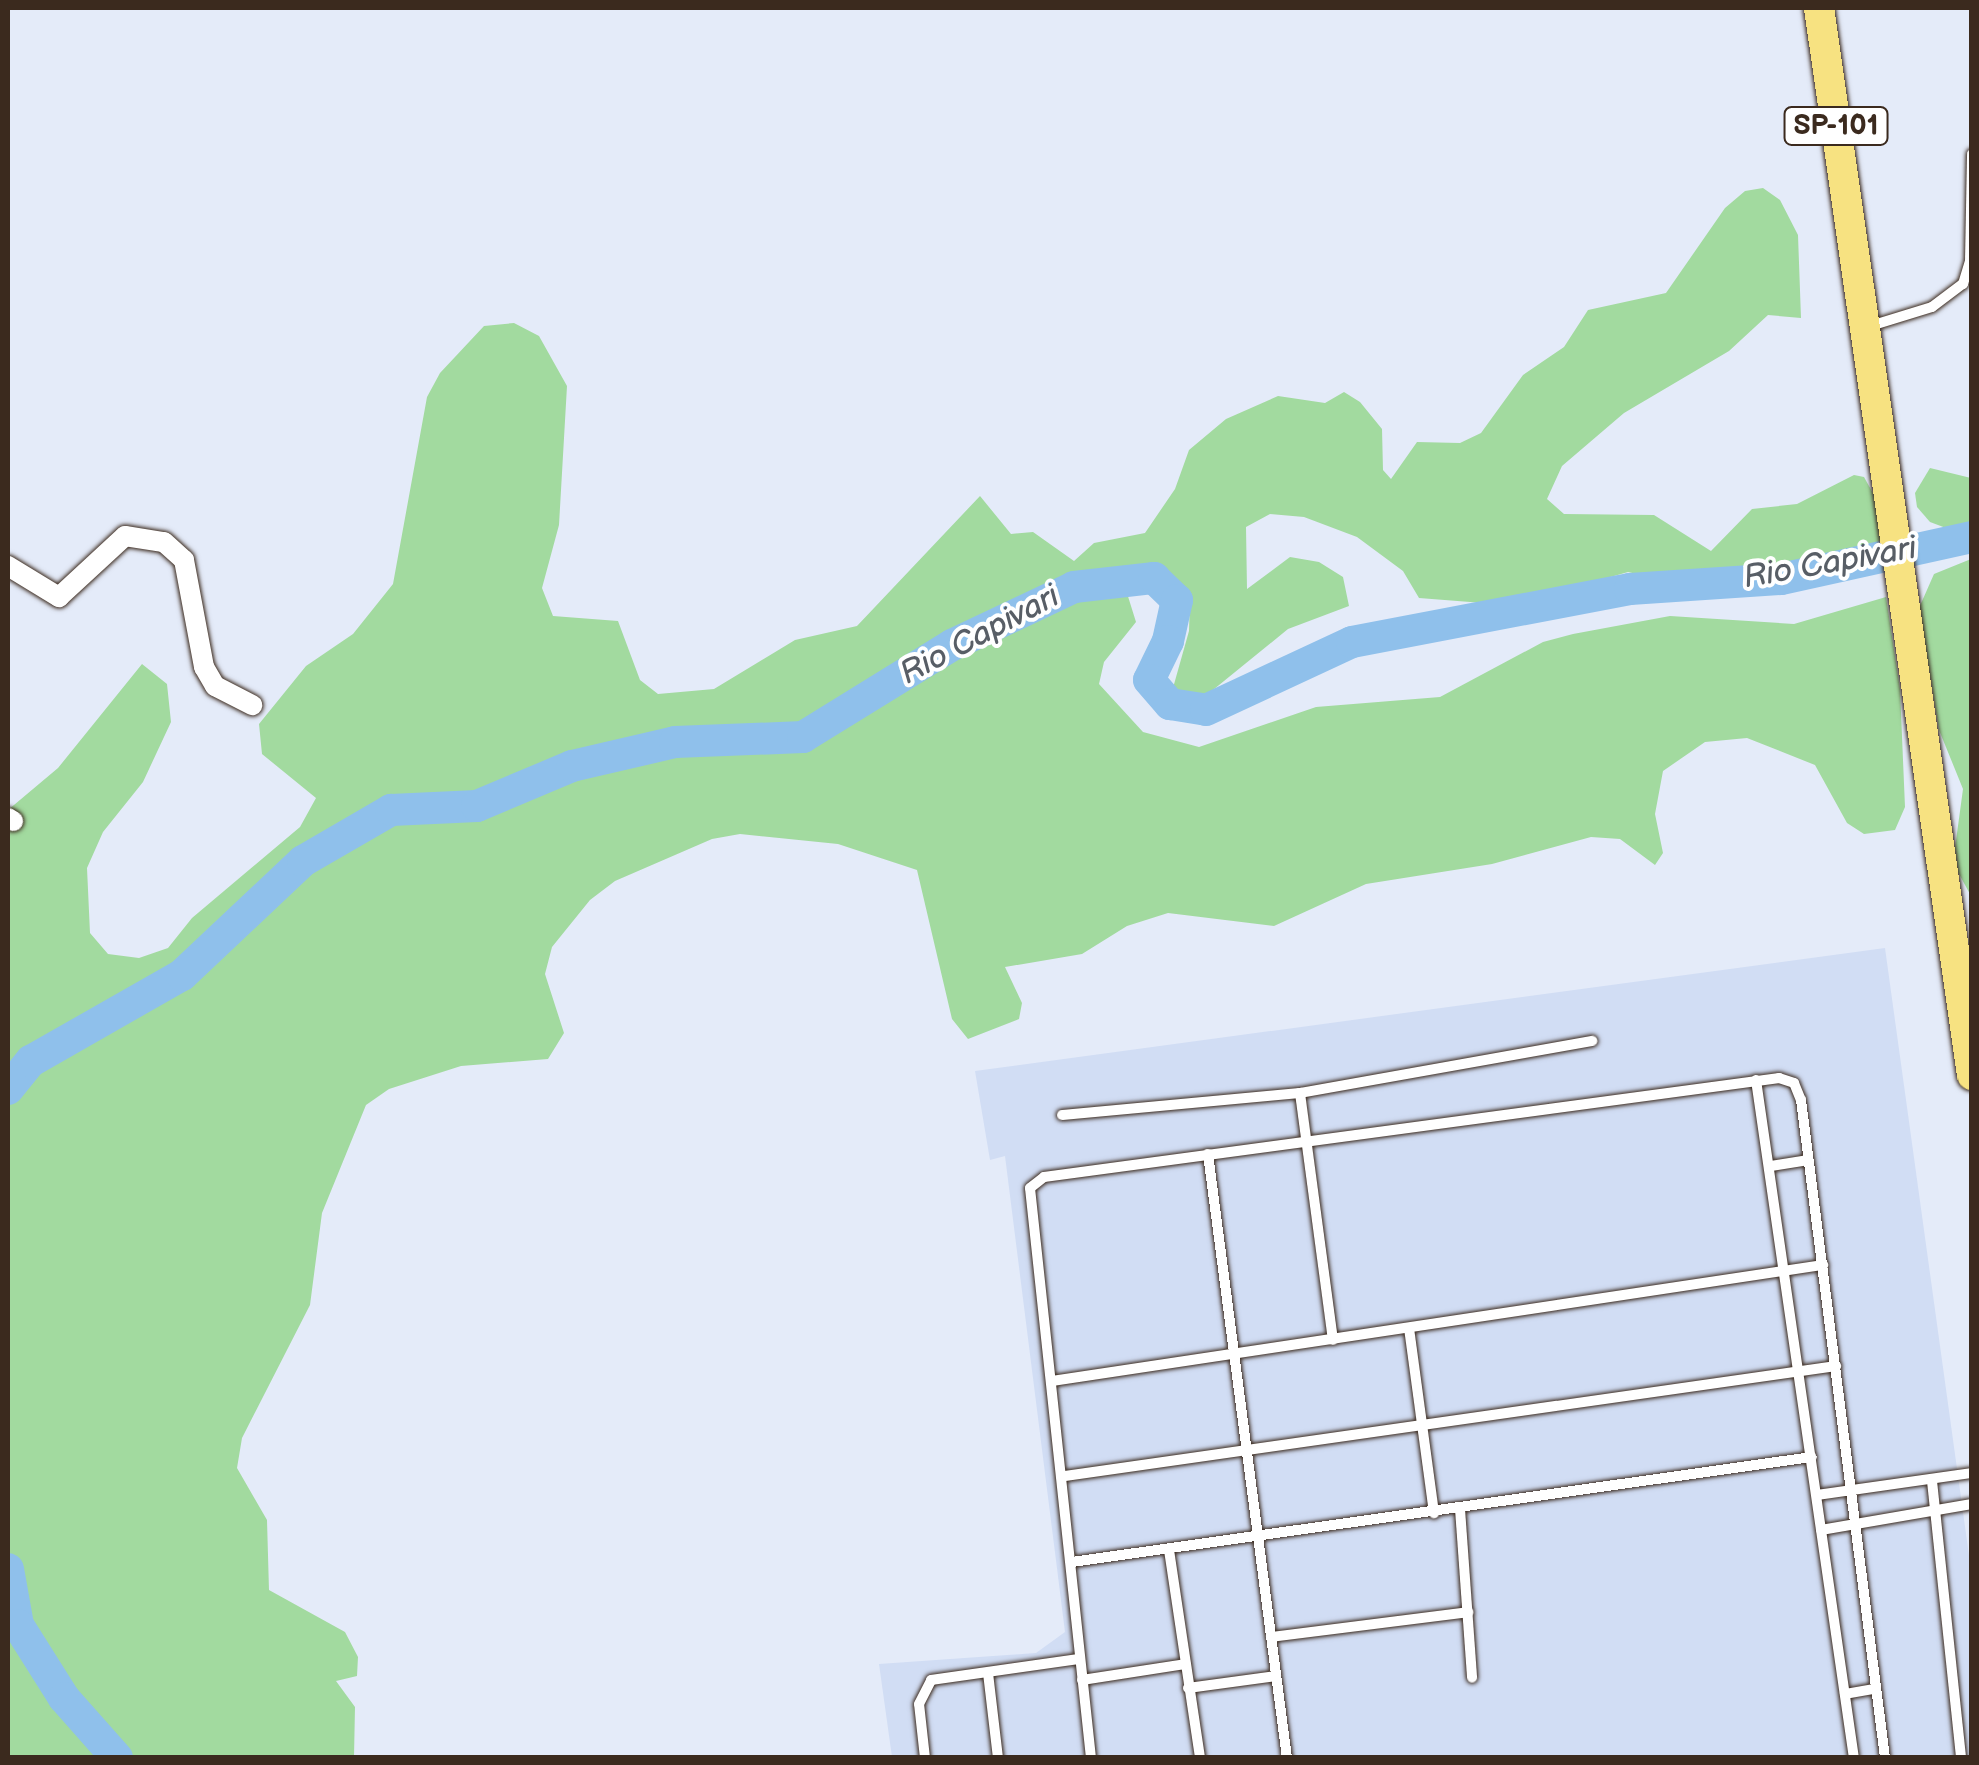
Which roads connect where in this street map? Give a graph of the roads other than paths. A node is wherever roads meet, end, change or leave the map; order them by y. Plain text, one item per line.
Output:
1 (1819, 8) edge
2 (1972, 154) edge
3 (1866, 327) junction
4 (8, 566) edge
5 (252, 705) dead end
6 (1592, 1041) dead end
7 (1972, 1075) edge
8 (1756, 1080) junction
9 (1300, 1094) junction
10 (1062, 1115) dead end
11 (1308, 1140) junction
12 (1208, 1154) junction
13 (1808, 1160) junction
14 (1771, 1166) junction
15 (1823, 1264) junction
16 (1786, 1271) junction
17 (1409, 1328) junction
18 (1333, 1340) junction
19 (1234, 1355) junction
20 (1836, 1366) junction
21 (1800, 1371) junction
22 (1052, 1381) junction
23 (1420, 1426) junction
24 (1246, 1448) junction
25 (1812, 1457) junction
26 (1972, 1473) edge
27 (1065, 1476) junction
28 (1932, 1481) junction
29 (1854, 1490) junction
30 (1818, 1495) junction
31 (1972, 1504) edge
32 (1460, 1509) junction
33 (1934, 1511) junction
34 (1434, 1513) junction
35 (1858, 1526) junction
36 (1821, 1530) junction
37 (1258, 1538) junction
38 (1170, 1550) junction
39 (1072, 1562) junction
40 (1468, 1612) junction
41 (1271, 1638) junction
42 (1080, 1659) junction
43 (1185, 1664) junction
44 (988, 1672) junction
45 (1276, 1676) junction
46 (1472, 1678) dead end
47 (1082, 1680) junction
48 (1188, 1688) junction
49 (1874, 1688) junction
50 (1845, 1694) junction
51 (924, 1758) edge
52 (998, 1758) edge
53 (1091, 1758) edge
54 (1200, 1758) edge
55 (1287, 1758) edge
56 (1854, 1758) edge
57 (1885, 1758) edge
58 (1961, 1758) edge

1 - 3 main road, SP-101
2 - 3 lane
3 - 7 main road, SP-101
4 - 5 street
6 - 9 lane
8 - 11 lane
8 - 13 lane
8 - 14 lane
9 - 10 lane
9 - 11 lane
11 - 12 lane
11 - 18 lane
12 - 19 lane
12 - 22 lane
13 - 14 lane
13 - 15 lane
14 - 16 lane
15 - 16 lane
15 - 20 lane
16 - 17 lane
16 - 21 lane
17 - 18 lane
17 - 23 lane
18 - 19 lane
19 - 22 lane
19 - 24 lane
20 - 21 lane
20 - 29 lane
21 - 23 lane
21 - 25 lane
22 - 27 lane
23 - 24 lane
23 - 34 lane
24 - 27 lane
24 - 37 lane
25 - 30 lane
25 - 32 lane
26 - 28 lane
27 - 39 lane
28 - 29 lane
28 - 33 lane
29 - 30 lane
29 - 35 lane
30 - 36 lane
31 - 33 lane
32 - 34 lane
32 - 40 lane
33 - 35 lane
33 - 58 lane
34 - 37 lane
35 - 36 lane
35 - 49 lane
36 - 50 lane
37 - 38 lane
37 - 41 lane
38 - 39 lane
38 - 43 lane
39 - 42 lane
40 - 41 lane
40 - 46 lane
41 - 45 lane
42 - 44 lane
42 - 47 lane
43 - 47 lane
43 - 48 lane
44 - 51 lane
44 - 52 lane
45 - 48 lane
45 - 55 lane
47 - 53 lane
48 - 54 lane
49 - 50 lane
49 - 57 lane
50 - 56 lane

